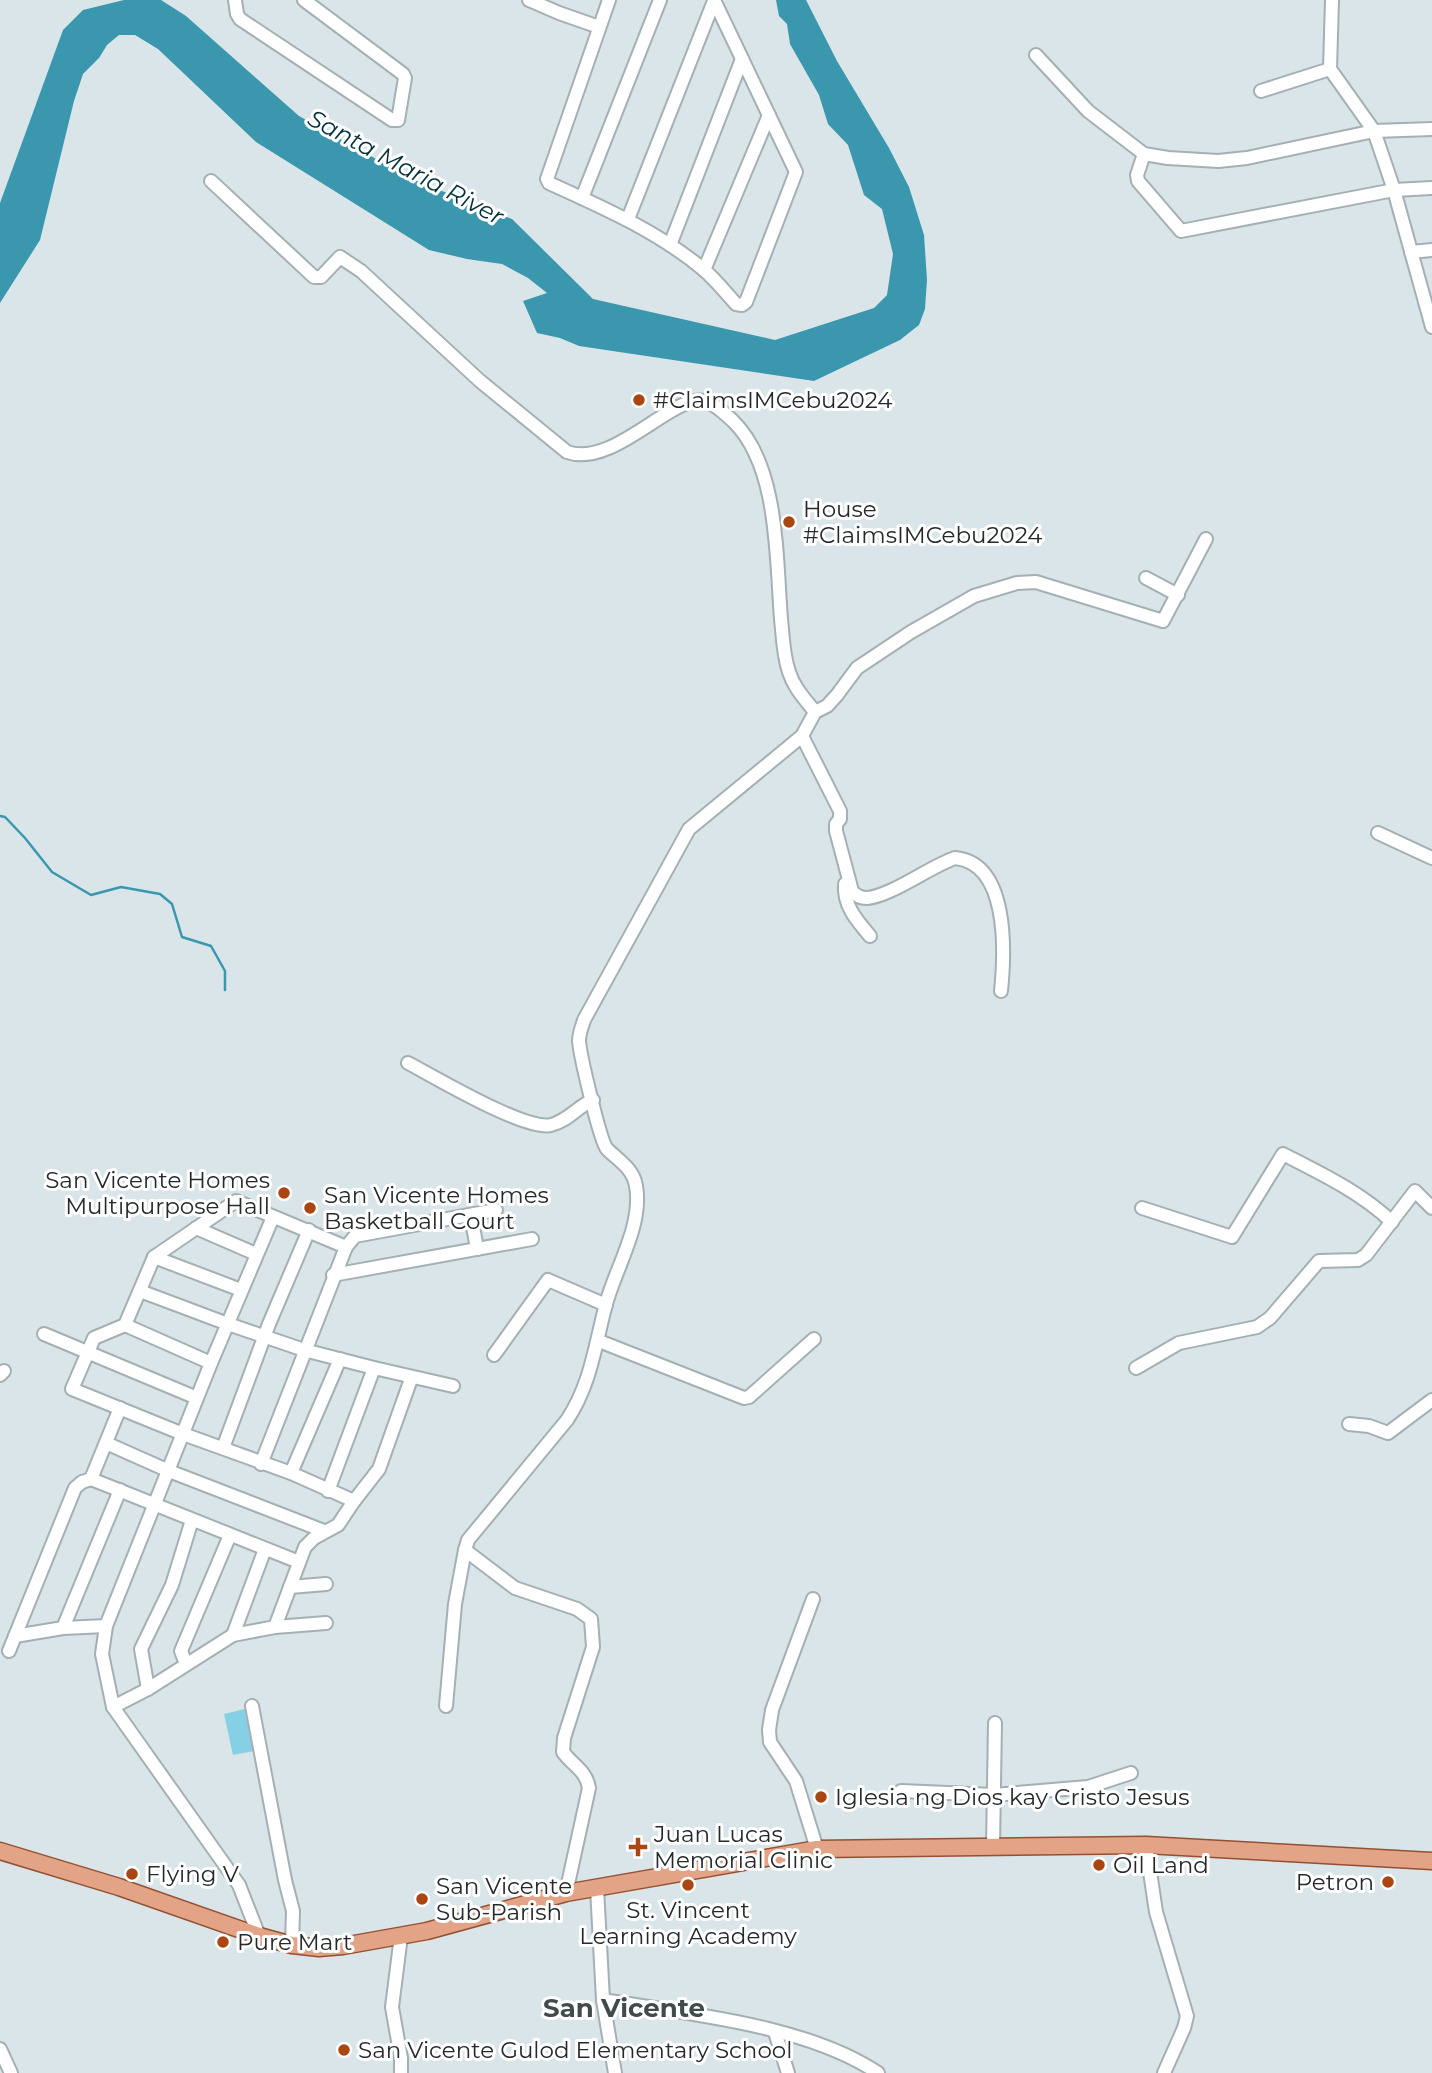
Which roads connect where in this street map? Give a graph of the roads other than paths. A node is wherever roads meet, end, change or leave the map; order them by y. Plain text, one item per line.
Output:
1 (235, 0) edge
2 (304, 0) edge
3 (529, 0) edge
4 (564, 0) edge
5 (609, 0) edge
6 (660, 0) edge
7 (714, 0) edge
8 (1332, 0) edge
9 (559, 13) junction
10 (599, 27) junction
11 (1036, 55) dead end
12 (742, 59) junction
13 (1330, 69) junction
14 (1261, 92) dead end
15 (769, 115) junction
16 (1432, 128) edge
17 (1374, 131) junction
18 (1144, 154) junction
19 (211, 181) dead end
20 (1432, 188) edge
21 (1394, 190) junction
22 (582, 198) junction
23 (628, 219) junction
24 (670, 245) junction
25 (1432, 250) edge
26 (1411, 252) junction
27 (704, 270) junction
28 (1432, 327) edge
29 (1206, 539) dead end
30 (1146, 579) dead end
31 (1178, 595) junction
32 (816, 712) junction
33 (802, 736) junction
34 (1378, 833) dead end
35 (1432, 858) edge
36 (848, 877) junction
37 (870, 936) dead end
38 (1001, 991) dead end
39 (408, 1063) dead end
40 (593, 1100) junction
41 (1142, 1208) dead end
42 (1432, 1209) edge
43 (496, 1210) dead end
44 (471, 1215) junction
45 (273, 1217) junction
46 (1392, 1222) junction
47 (196, 1228) junction
48 (309, 1230) junction
49 (531, 1239) dead end
50 (345, 1247) junction
51 (477, 1249) junction
52 (257, 1254) junction
53 (154, 1257) junction
54 (333, 1275) junction
55 (241, 1290) junction
56 (141, 1291) junction
57 (606, 1305) junction
58 (228, 1324) junction
59 (125, 1325) junction
60 (44, 1335) dead end
61 (266, 1337) junction
62 (814, 1339) dead end
63 (599, 1341) junction
64 (304, 1350) junction
65 (88, 1352) junction
66 (494, 1355) dead end
67 (340, 1359) junction
68 (211, 1363) junction
69 (374, 1368) junction
70 (1136, 1368) dead end
71 (411, 1378) junction
72 (453, 1386) dead end
73 (197, 1398) junction
74 (1432, 1400) edge
75 (120, 1408) junction
76 (1349, 1424) dead end
77 (183, 1434) junction
78 (106, 1443) junction
79 (223, 1448) junction
80 (261, 1464) junction
81 (169, 1471) junction
82 (291, 1473) junction
83 (91, 1479) junction
84 (120, 1490) junction
85 (328, 1491) junction
86 (354, 1501) junction
87 (155, 1506) junction
88 (192, 1520) junction
89 (324, 1531) junction
90 (230, 1535) junction
91 (265, 1549) junction
92 (465, 1550) junction
93 (299, 1562) junction
94 (326, 1584) dead end
95 (290, 1587) junction
96 (813, 1599) dead end
97 (326, 1623) dead end
98 (106, 1626) junction
99 (275, 1627) junction
100 (62, 1628) junction
101 (233, 1635) junction
102 (15, 1636) junction
103 (9, 1651) dead end
104 (186, 1664) junction
105 (148, 1689) junction
106 (253, 1706) dead end
107 (446, 1706) dead end
108 (113, 1707) junction
109 (995, 1723) dead end
110 (1131, 1773) dead end
111 (901, 1791) dead end
112 (994, 1794) junction
113 (1146, 1845) junction
114 (993, 1847) junction
115 (817, 1849) junction
116 (0, 1851) edge
117 (1432, 1861) edge
118 (597, 1888) junction
119 (566, 1893) junction
120 (260, 1936) junction
121 (401, 1936) junction
122 (292, 1945) junction
123 (603, 2000) junction
124 (775, 2032) junction
125 (0, 2049) edge
126 (11, 2073) edge
127 (401, 2073) edge
128 (615, 2073) edge
129 (789, 2073) edge
130 (878, 2073) edge
131 (1164, 2073) edge

1 - 2 street
3 - 9 street
4 - 9 street
5 - 10 street
6 - 22 street
7 - 12 street
7 - 23 street
8 - 13 street
9 - 10 street
10 - 22 street
11 - 18 street
12 - 15 street
12 - 24 street
13 - 14 street
13 - 17 street
15 - 27 street
15 - 27 street
16 - 17 street
17 - 18 street
17 - 21 street
18 - 21 street
19 - 32 street
20 - 21 street
21 - 26 street
22 - 23 street
23 - 24 street
24 - 27 street
25 - 26 street
26 - 28 street
29 - 31 street
30 - 31 street
31 - 32 street
32 - 33 street
33 - 36 street
33 - 40 street
34 - 35 street
36 - 37 street
36 - 38 street
39 - 40 street
40 - 57 street
41 - 46 street
42 - 46 street
43 - 44 street
44 - 50 street
44 - 51 street
45 - 47 street
45 - 48 street
45 - 52 street
46 - 70 street
47 - 52 street
47 - 53 street
48 - 50 street
48 - 61 street
49 - 51 street
50 - 54 street
51 - 54 street
52 - 55 street
53 - 55 street
53 - 56 street
54 - 64 street
55 - 58 street
56 - 58 street
56 - 59 street
57 - 63 street
57 - 66 street
58 - 61 street
58 - 68 street
59 - 65 street
59 - 68 street
60 - 65 street
61 - 64 street
61 - 79 street
62 - 63 street
63 - 92 street
64 - 67 street
64 - 80 street
65 - 73 street
65 - 75 street
67 - 69 street
67 - 82 street
68 - 73 street
69 - 71 street
69 - 85 street
71 - 72 street
71 - 86 street
73 - 77 street
74 - 76 street
75 - 77 street
75 - 78 street
77 - 79 street
77 - 81 street
78 - 81 street
78 - 83 street
79 - 80 street
80 - 82 street
81 - 87 street
81 - 89 street
82 - 85 street
83 - 84 street
83 - 102 street
84 - 87 street
84 - 100 street
85 - 86 street
86 - 89 street
87 - 88 street
87 - 98 street
88 - 90 street
88 - 105 street
89 - 93 street
90 - 91 street
90 - 104 street
91 - 93 street
91 - 101 street
92 - 107 street
92 - 119 street
93 - 95 street
94 - 95 street
95 - 99 street
96 - 115 street
97 - 99 street
98 - 100 street
98 - 108 street
99 - 101 street
100 - 102 street
101 - 104 street
102 - 103 street
104 - 105 street
105 - 108 street
106 - 122 street
108 - 120 street
109 - 112 street
110 - 112 street
111 - 112 street
112 - 114 street
113 - 114 main road
113 - 117 main road
113 - 131 street
114 - 115 main road
115 - 118 main road
116 - 120 main road
118 - 119 main road
118 - 123 street
119 - 121 main road
120 - 122 main road
121 - 122 main road
121 - 127 street
123 - 124 street
123 - 128 street
124 - 129 street
124 - 130 street
125 - 126 street

